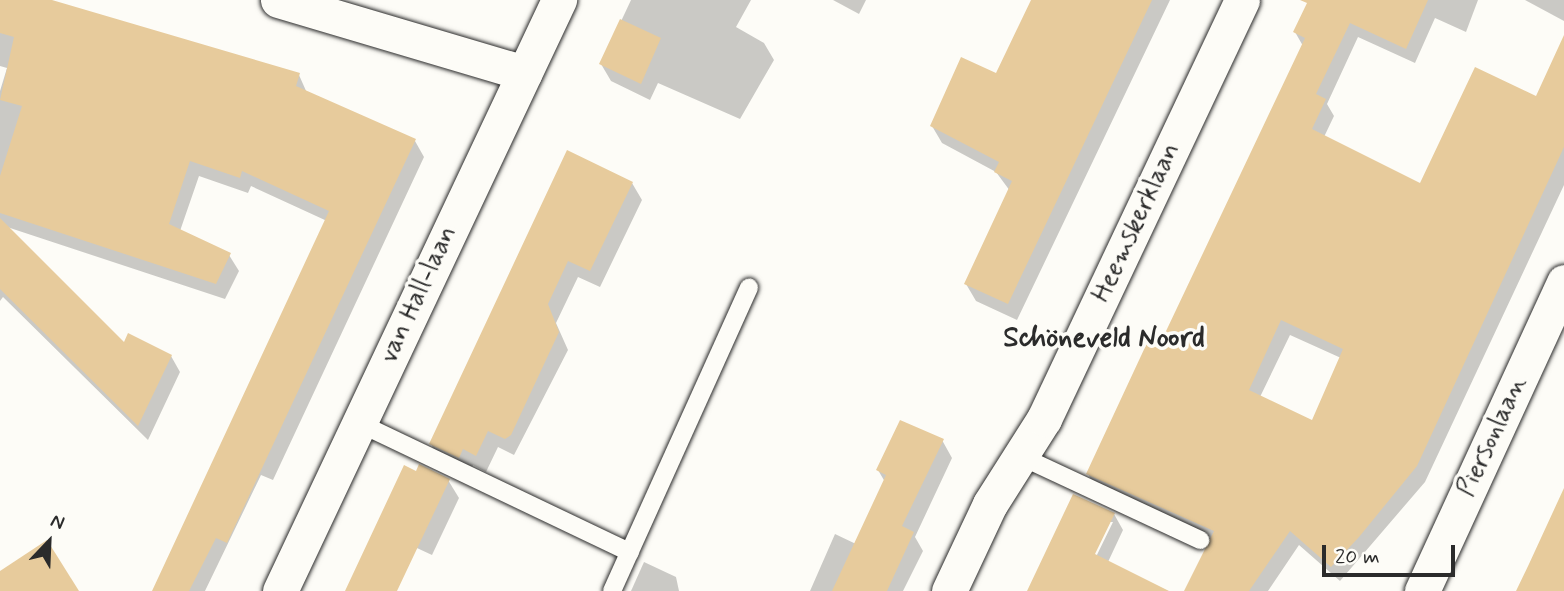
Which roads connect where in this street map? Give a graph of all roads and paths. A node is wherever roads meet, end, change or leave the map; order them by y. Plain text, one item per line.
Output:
1 (278, 0) edge
2 (558, 0) edge
3 (1242, 0) edge
4 (524, 73) junction
5 (1564, 282) edge
6 (749, 288) dead end
7 (359, 423) junction
8 (1020, 456) junction
9 (1200, 540) dead end
10 (630, 552) junction
11 (280, 591) edge
12 (612, 591) edge
13 (949, 591) edge
14 (1422, 591) edge

1 - 4 street
2 - 4 street, van Hall-laan
3 - 8 street, Heemskerklaan
4 - 7 street, van Hall-laan
5 - 14 street, Piersonlaan
6 - 10 lane
7 - 10 lane
7 - 11 street, van Hall-laan
8 - 9 lane
8 - 13 street, Heemskerklaan
10 - 12 lane

